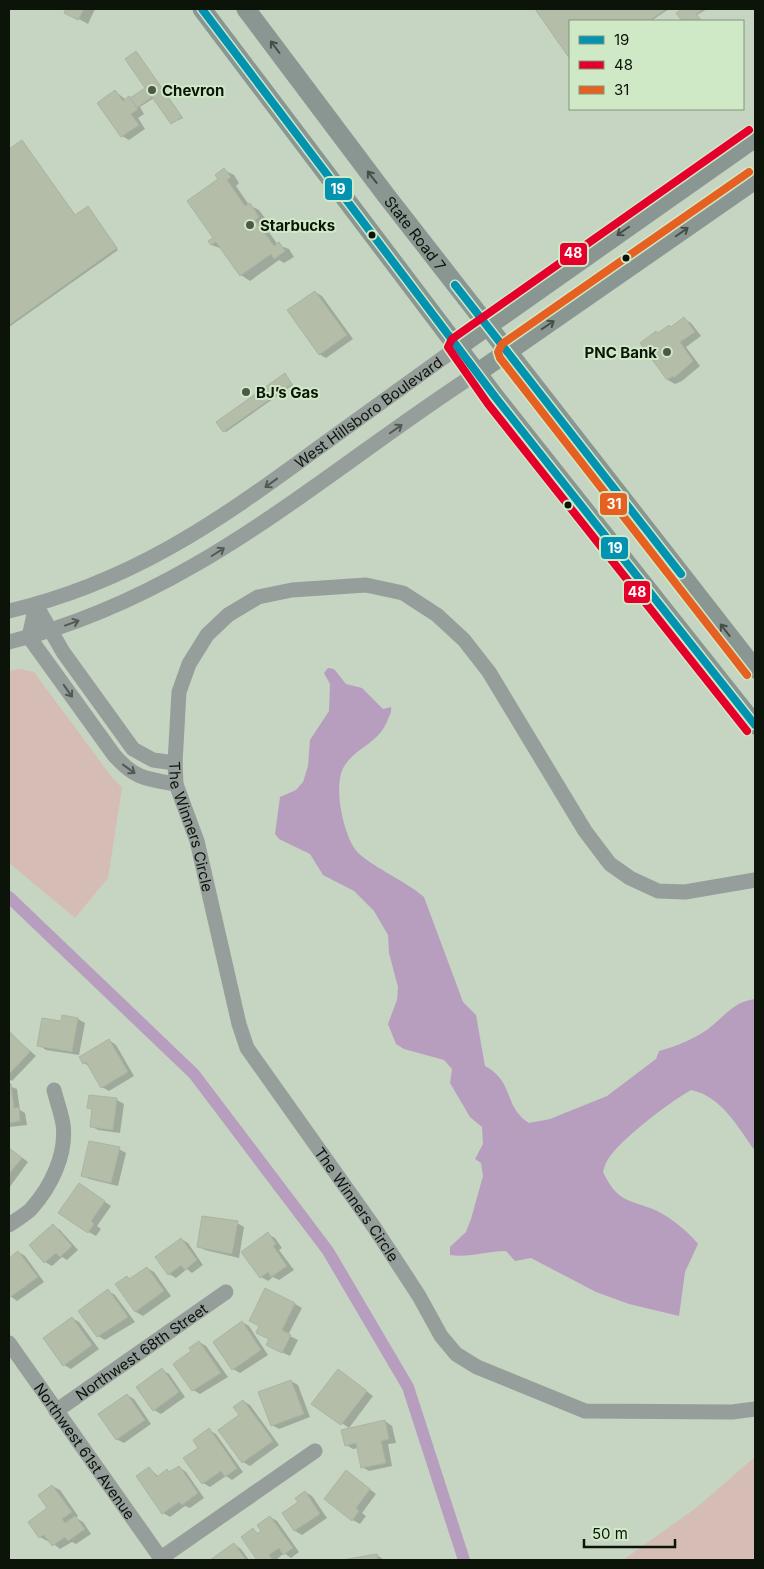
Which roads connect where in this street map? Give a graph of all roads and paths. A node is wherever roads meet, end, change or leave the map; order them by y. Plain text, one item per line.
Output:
1 (202, 9) edge
2 (246, 9) edge
3 (755, 138) edge
4 (755, 180) edge
5 (488, 327) junction
6 (458, 346) junction
7 (508, 352) junction
8 (477, 373) junction
9 (36, 605) junction
10 (9, 611) edge
11 (49, 631) junction
12 (29, 637) junction
13 (9, 642) edge
14 (755, 669) edge
15 (112, 722) junction
16 (755, 725) edge
17 (97, 732) junction
18 (175, 764) junction
19 (176, 784) junction
20 (755, 880) edge
21 (54, 1090) dead end
22 (9, 1225) edge
23 (226, 1292) dead end
24 (9, 1343) edge
25 (755, 1409) edge
26 (56, 1411) junction
27 (315, 1451) dead end
28 (161, 1559) edge

1 - 6 main road
5 -> 2 main road, State Road 7
3 -> 5 main road, West Hillsboro Boulevard
7 -> 4 main road, West Hillsboro Boulevard
5 - 6 main road, West Hillsboro Boulevard
5 - 7 main road, State Road 7
6 - 8 main road
6 -> 9 street, West Hillsboro Boulevard
7 - 8 main road, West Hillsboro Boulevard
14 -> 7 main road, State Road 7
11 -> 8 street, West Hillsboro Boulevard
8 - 16 main road
9 - 10 street, West Hillsboro Boulevard
9 - 11 street
9 - 12 street
11 - 12 street, West Hillsboro Boulevard
11 - 15 street
12 - 13 street, West Hillsboro Boulevard
12 -> 17 street
15 - 17 street
15 - 18 street
17 -> 19 street
18 - 19 street, The Winners Circle
18 - 20 street, The Winners Circle
19 - 25 street, The Winners Circle
21 - 22 street
23 - 26 street, Northwest 68th Street
24 - 26 street, Northwest 61st Avenue
26 - 28 street, Northwest 61st Avenue
27 - 28 street

